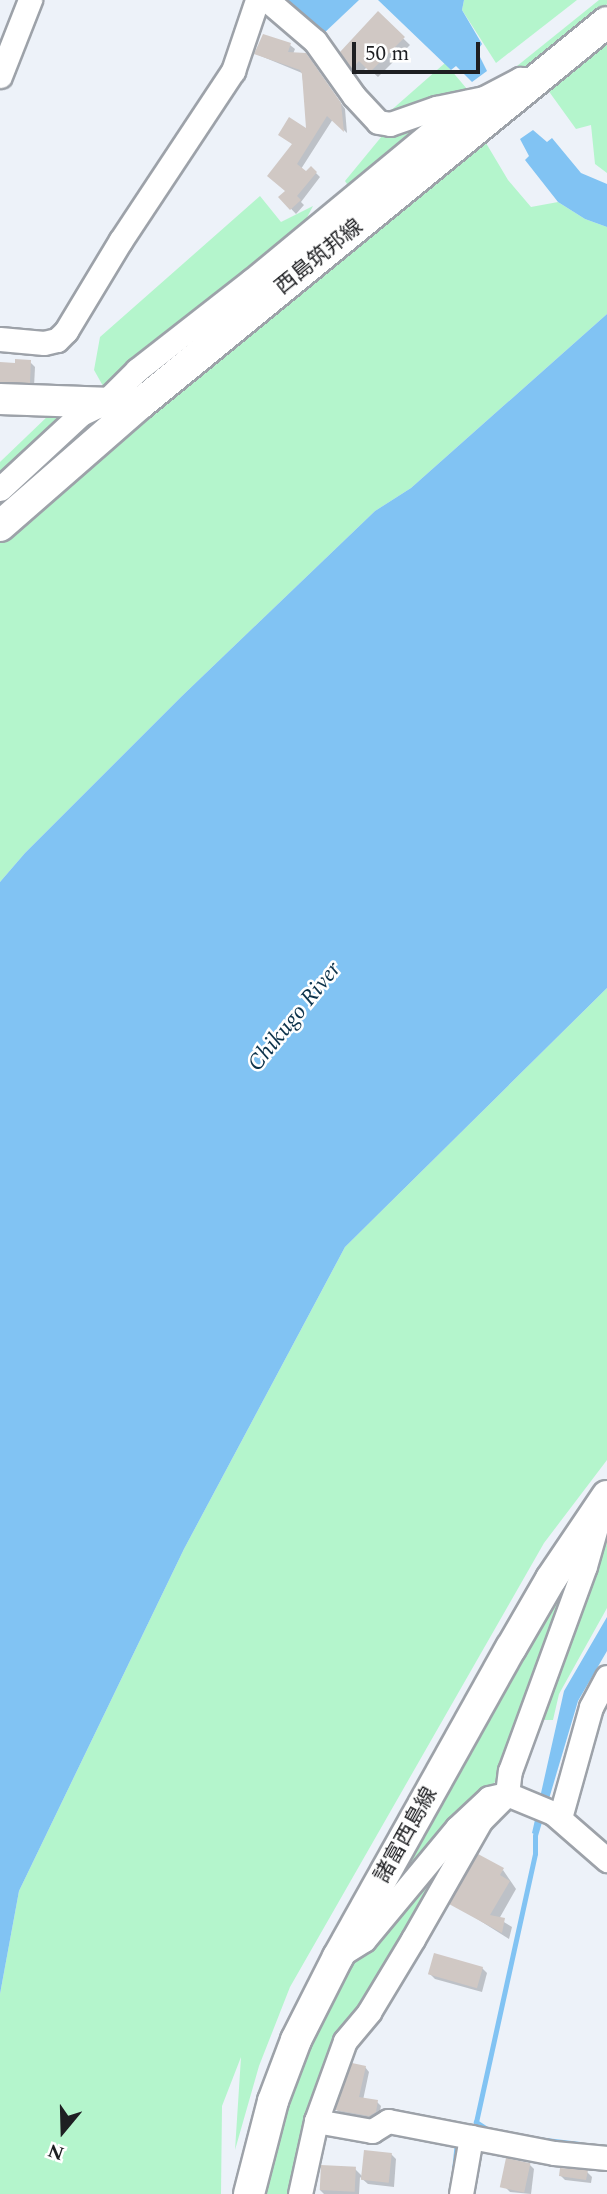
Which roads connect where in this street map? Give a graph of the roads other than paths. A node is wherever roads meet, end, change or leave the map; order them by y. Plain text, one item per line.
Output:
1 (30, 0) edge
2 (257, 0) edge
3 (267, 0) edge
4 (607, 22) edge
5 (0, 76) edge
6 (539, 80) junction
7 (467, 102) junction
8 (0, 339) edge
9 (0, 399) edge
10 (104, 403) junction
11 (140, 404) junction
12 (0, 489) edge
13 (0, 526) edge
14 (605, 1498) edge
15 (607, 1677) edge
16 (507, 1794) junction
17 (548, 1812) junction
18 (607, 1860) edge
19 (338, 1957) junction
20 (316, 2121) junction
21 (471, 2137) junction
22 (607, 2158) edge
23 (249, 2194) edge
24 (300, 2194) edge
25 (461, 2194) edge

1 - 5 street
2 - 8 street
3 - 7 street
4 - 6 main road, 西島筑邦線
6 - 7 street
6 - 11 main road, 西島筑邦線
7 - 10 street
9 - 10 main road
10 - 11 main road
10 - 12 street
11 - 13 main road, 西島筑邦線
14 - 16 street
14 - 19 main road, 諸富西島線
15 - 17 street
16 - 17 street
16 - 19 street
16 - 20 street
17 - 18 street
19 - 23 main road, 諸富西島線
20 - 21 street
20 - 24 street
21 - 22 street
21 - 25 street

